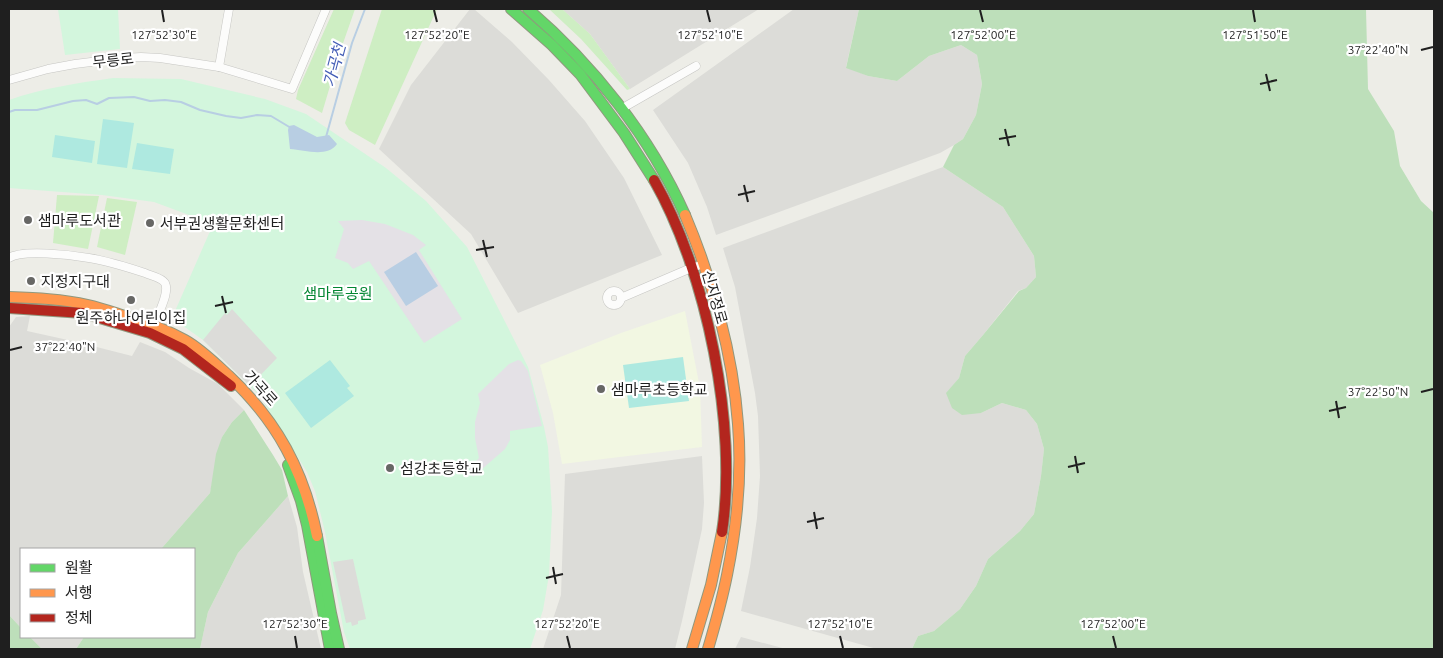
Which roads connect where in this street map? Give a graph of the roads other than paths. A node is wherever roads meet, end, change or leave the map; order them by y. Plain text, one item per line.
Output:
1 (229, 9) edge
2 (326, 9) edge
3 (511, 9) edge
4 (528, 9) edge
5 (696, 66) dead end
6 (219, 67) junction
7 (9, 80) edge
8 (621, 109) junction
9 (611, 116) junction
10 (9, 258) edge
11 (704, 264) junction
12 (691, 268) junction
13 (9, 297) edge
14 (620, 298) dead end
15 (9, 308) edge
16 (159, 313) dead end
17 (152, 329) junction
18 (312, 529) junction
19 (330, 649) edge
20 (339, 649) edge
21 (692, 649) edge
22 (708, 649) edge

1 - 6 street
2 - 6 street, 무릉로
3 - 9 street, 신지정로
4 - 8 street, 신지정로
5 - 8 street
6 - 7 street, 무릉로
8 - 9 street
8 - 11 street, 신지정로
9 - 12 street, 신지정로
10 - 16 street
11 - 12 street
11 - 22 street, 신지정로
12 - 14 street
12 - 21 street, 신지정로
13 - 17 street, 가곡로
15 - 17 street, 가곡로
17 - 18 street, 가곡로
18 - 19 street, 가곡로
18 - 20 street, 가곡로

